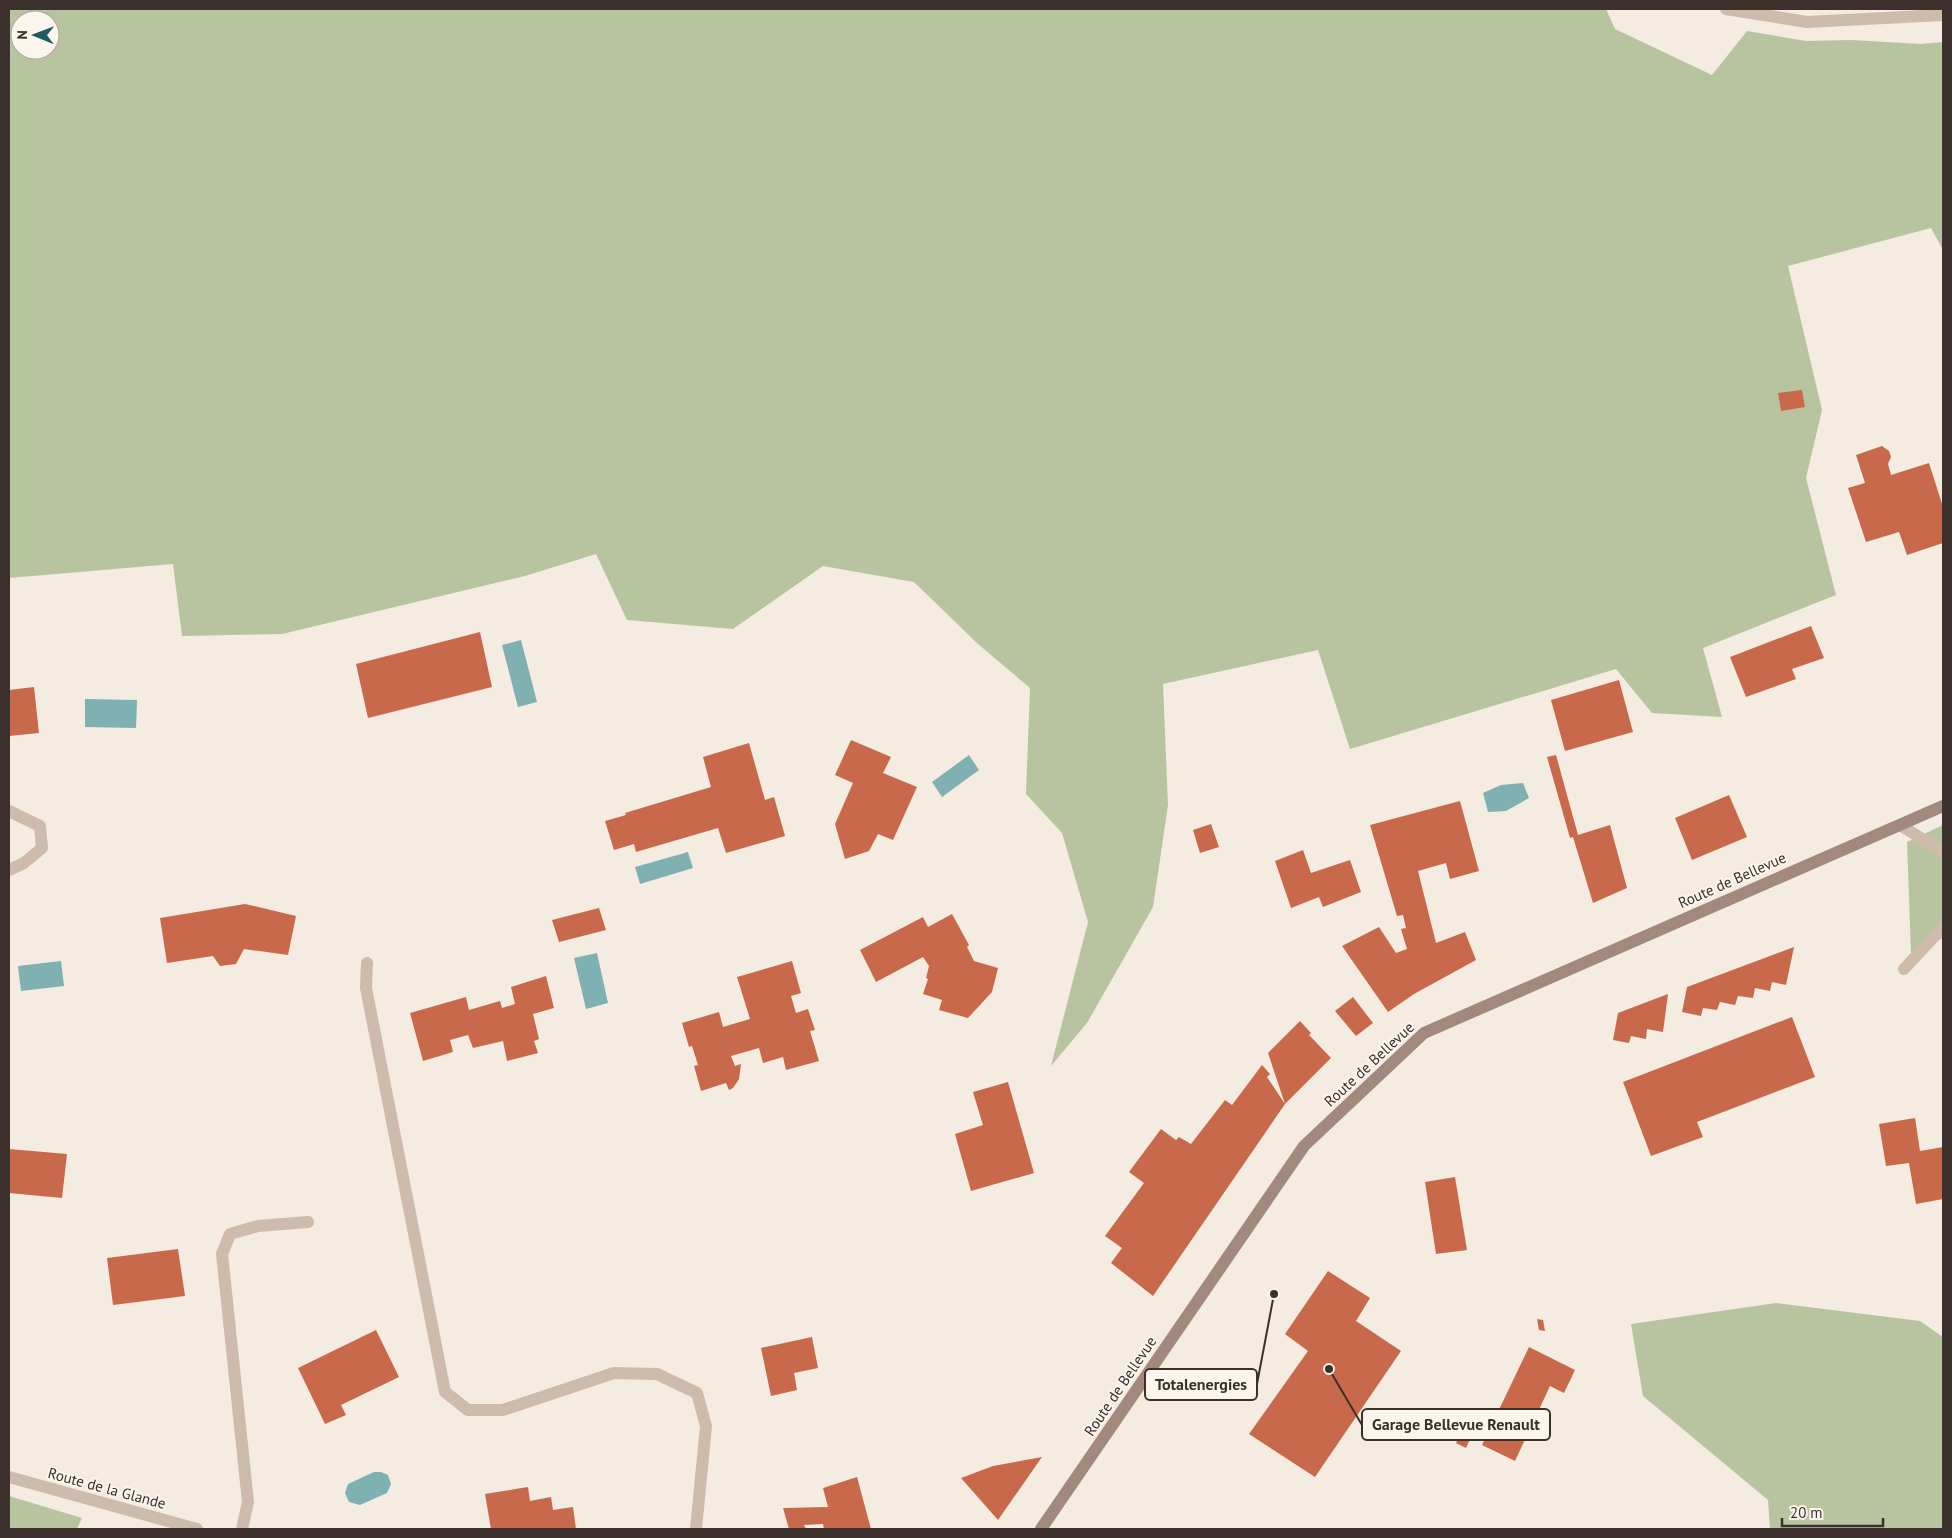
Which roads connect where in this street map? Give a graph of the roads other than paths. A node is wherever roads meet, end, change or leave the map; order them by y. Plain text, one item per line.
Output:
1 (1726, 9) edge
2 (1943, 15) edge
3 (1943, 806) edge
4 (9, 811) edge
5 (1900, 825) junction
6 (1943, 852) edge
7 (9, 870) edge
8 (1943, 927) edge
9 (366, 963) dead end
10 (1904, 968) dead end
11 (308, 1222) dead end
12 (9, 1477) edge
13 (197, 1529) edge
14 (242, 1529) edge
15 (696, 1529) edge
16 (1041, 1529) edge

1 - 2 street
3 - 5 main road, Route de Bellevue
4 - 7 street
5 - 6 street
5 - 16 main road, Route de Bellevue
8 - 10 street
9 - 15 street
11 - 14 street
12 - 13 street, Route de la Glande

